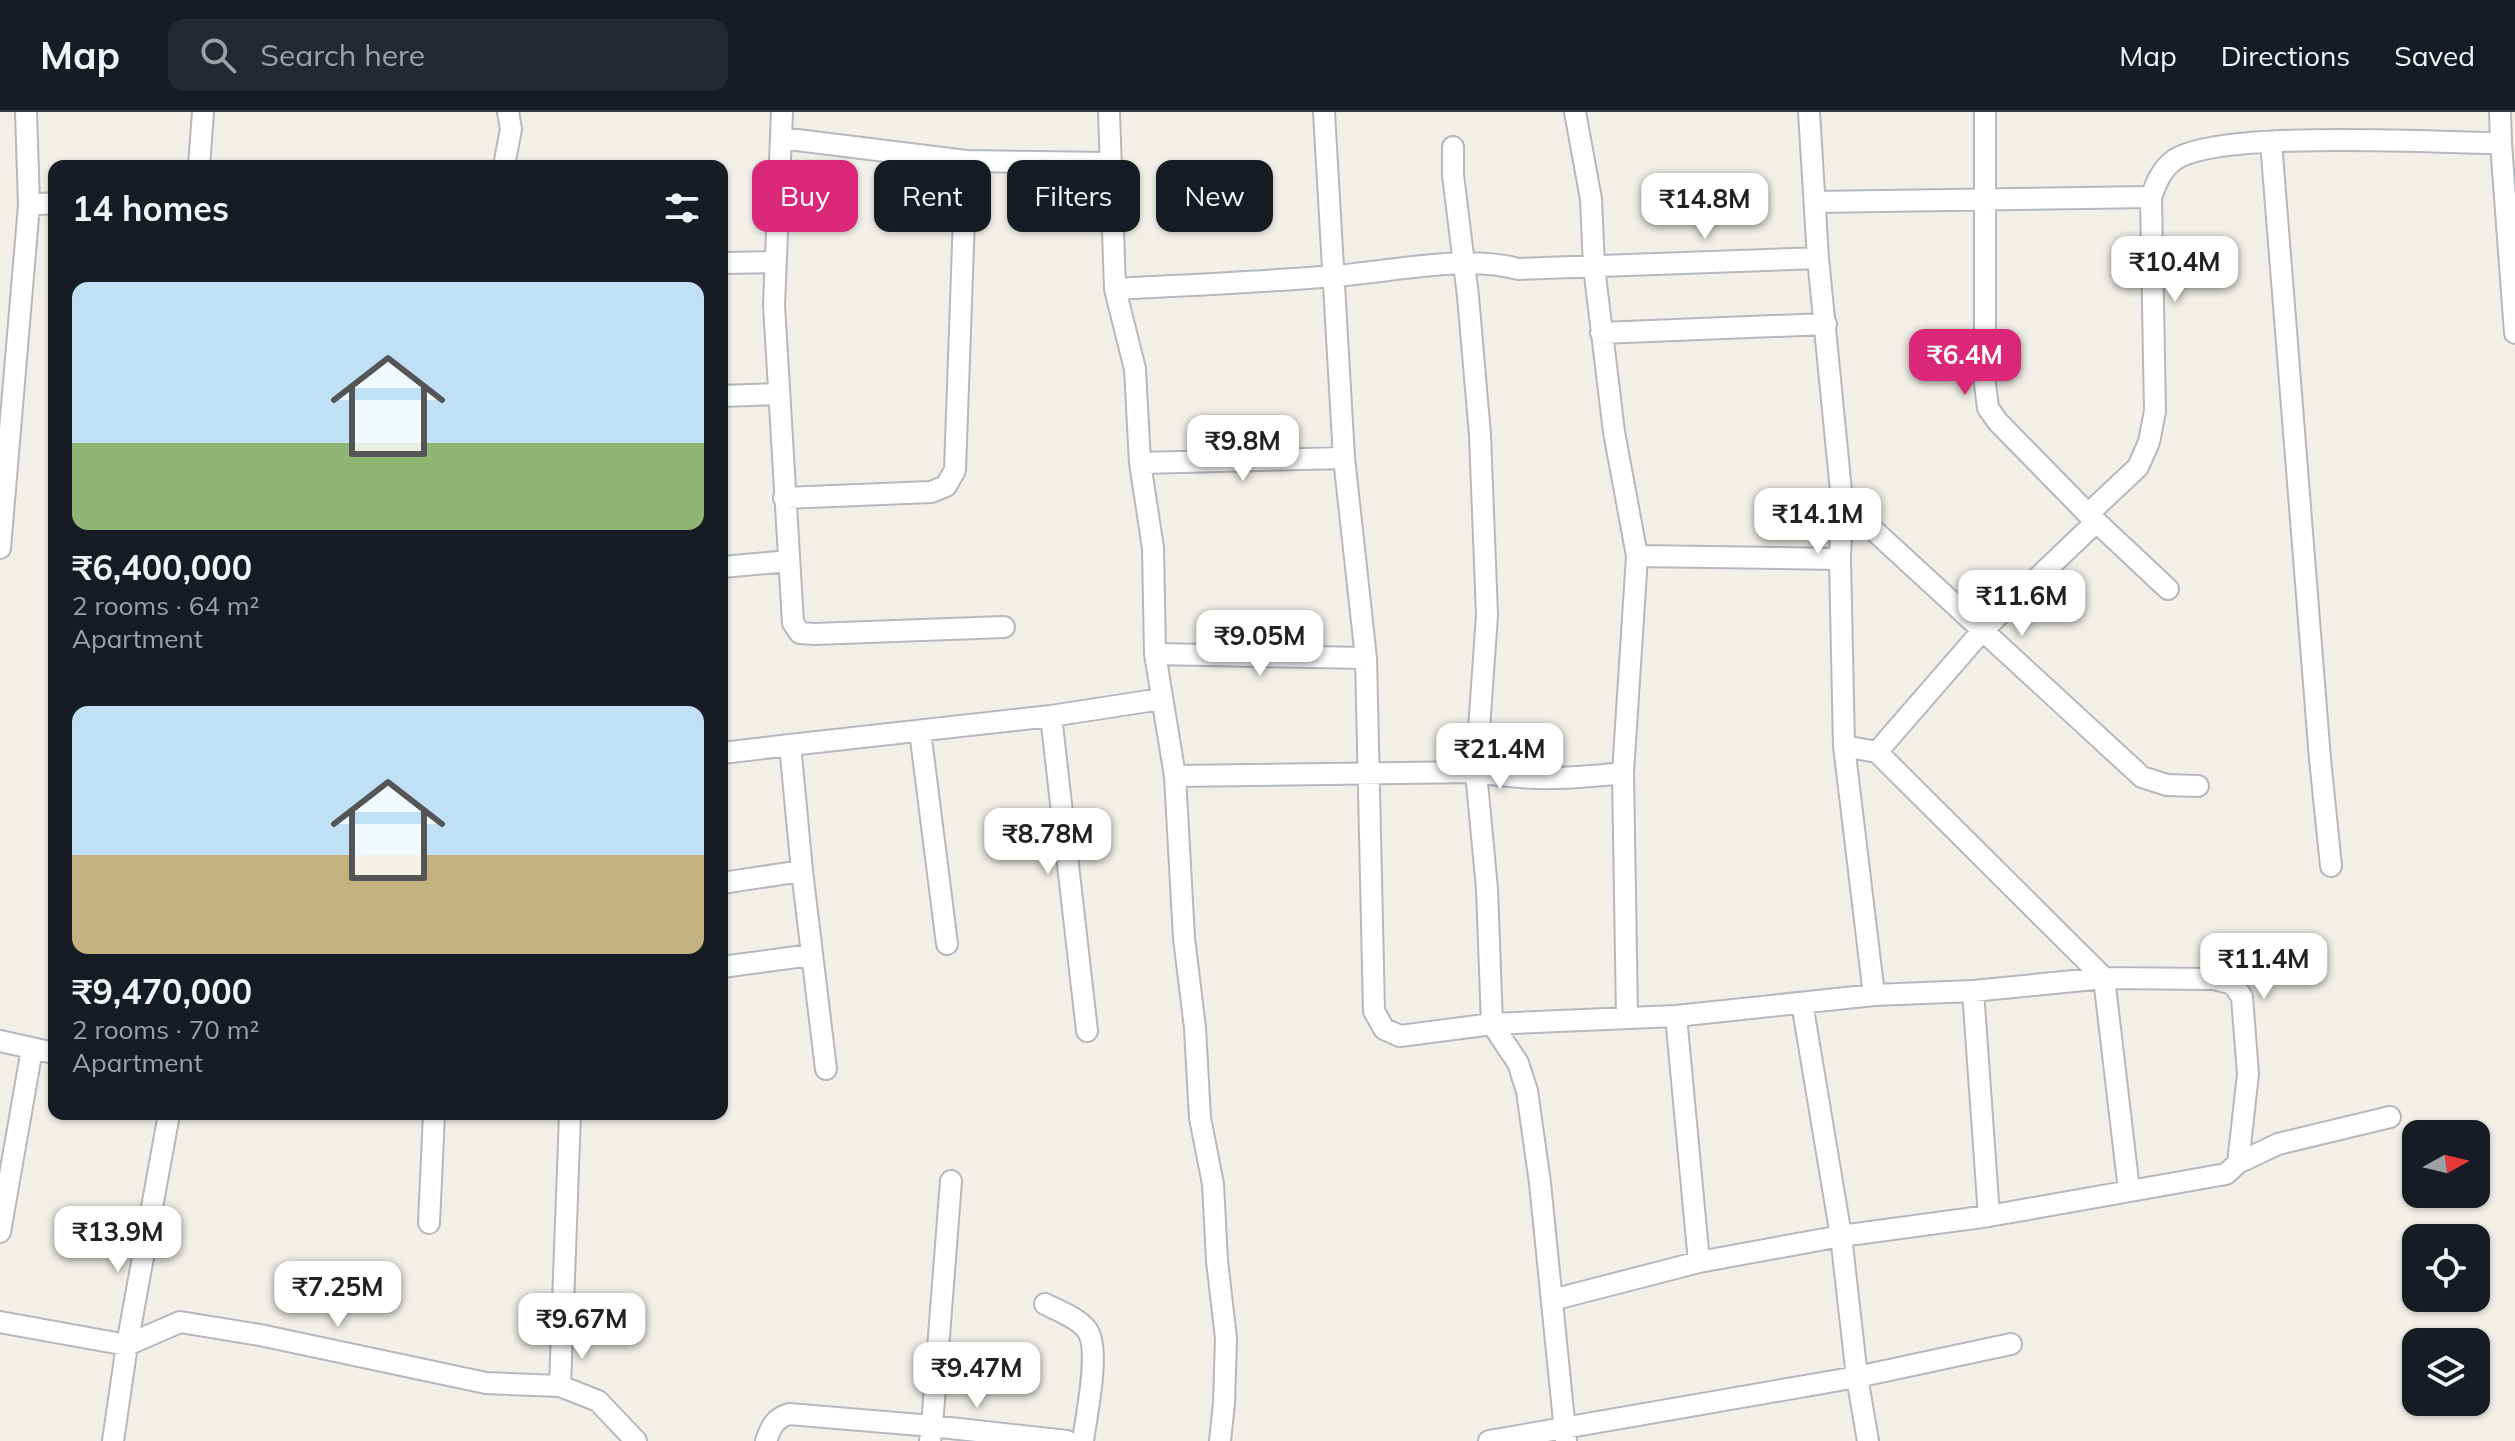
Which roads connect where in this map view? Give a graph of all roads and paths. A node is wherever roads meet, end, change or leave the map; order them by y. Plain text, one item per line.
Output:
1 (26, 112) edge
2 (203, 112) edge
3 (508, 112) edge
4 (782, 112) edge
5 (1109, 112) edge
6 (1324, 112) edge
7 (1575, 112) edge
8 (1809, 112) edge
9 (1985, 112) edge
10 (2500, 112) edge
11 (781, 138) junction
12 (2271, 142) junction
13 (2501, 143) junction
14 (1453, 147) dead end
15 (199, 160) edge
16 (505, 160) edge
17 (958, 160) edge
18 (1110, 160) edge
19 (2508, 174) edge
20 (2151, 197) junction
21 (1984, 200) junction
22 (1815, 202) junction
23 (48, 203) edge
24 (29, 205) junction
25 (963, 232) edge
26 (1113, 232) edge
27 (1818, 258) junction
28 (774, 262) junction
29 (728, 263) edge
30 (1463, 264) junction
31 (1594, 267) junction
32 (1333, 276) junction
33 (1115, 289) junction
34 (1826, 324) junction
35 (1601, 333) junction
36 (2515, 333) edge
37 (778, 394) junction
38 (728, 396) edge
39 (1344, 458) junction
40 (1140, 463) junction
41 (784, 498) junction
42 (1842, 501) junction
43 (2092, 518) junction
44 (0, 548) edge
45 (1637, 556) junction
46 (1840, 559) junction
47 (789, 561) junction
48 (728, 566) edge
49 (2168, 589) dead end
50 (1004, 627) dead end
51 (1982, 631) junction
52 (1155, 654) junction
53 (1366, 658) junction
54 (1161, 699) junction
55 (1051, 716) junction
56 (920, 731) junction
57 (790, 745) junction
58 (1844, 746) junction
59 (728, 752) edge
60 (1877, 752) junction
61 (1476, 772) junction
62 (1623, 773) junction
63 (1367, 775) junction
64 (1175, 776) junction
65 (2198, 786) dead end
66 (2331, 866) dead end
67 (802, 871) junction
68 (728, 882) edge
69 (947, 944) dead end
70 (811, 955) junction
71 (728, 966) edge
72 (2104, 978) junction
73 (1973, 991) junction
74 (1874, 995) junction
75 (1802, 1003) junction
76 (1627, 1016) junction
77 (1676, 1016) junction
78 (1492, 1024) junction
79 (1087, 1031) dead end
80 (0, 1041) edge
81 (32, 1049) junction
82 (48, 1052) edge
83 (826, 1069) dead end
84 (2390, 1117) dead end
85 (168, 1120) edge
86 (434, 1120) edge
87 (570, 1120) edge
88 (2238, 1163) junction
89 (951, 1181) dead end
90 (2129, 1190) junction
91 (1989, 1216) junction
92 (429, 1223) dead end
93 (0, 1232) edge
94 (1841, 1236) junction
95 (1699, 1262) junction
96 (1552, 1300) junction
97 (1045, 1304) dead end
98 (0, 1322) edge
99 (2011, 1344) dead end
100 (127, 1345) junction
101 (1857, 1377) junction
102 (560, 1386) junction
103 (931, 1433) edge
104 (1565, 1435) edge
105 (113, 1441) edge
106 (636, 1441) edge
107 (766, 1441) edge
108 (1067, 1441) edge
109 (1083, 1441) edge
110 (1220, 1441) edge
111 (1489, 1441) edge
112 (1868, 1441) edge

1 - 24 street
2 - 15 street
3 - 16 street
4 - 11 street
5 - 18 street
6 - 32 street
7 - 31 street
8 - 22 street
9 - 21 street
10 - 13 street
11 - 17 street
11 - 28 street
12 - 13 street
12 - 20 street
12 - 66 street
13 - 19 street
14 - 30 street
19 - 36 street
20 - 21 street
20 - 43 street
21 - 22 street
21 - 43 street
22 - 27 street
23 - 24 street
24 - 44 street
25 - 41 street
26 - 33 street
27 - 31 street
27 - 34 street
28 - 29 street
28 - 37 street
30 - 31 street
30 - 32 street
30 - 61 street
31 - 35 street
32 - 33 street
32 - 39 street
33 - 40 street
34 - 35 street
34 - 42 street
35 - 45 street
37 - 38 street
37 - 41 street
39 - 40 street
39 - 53 street
40 - 52 street
41 - 47 street
42 - 46 street
42 - 51 street
43 - 49 street
43 - 51 street
45 - 46 street
45 - 62 street
46 - 58 street
47 - 48 street
47 - 50 street
51 - 60 street
51 - 65 street
52 - 53 street
52 - 54 street
53 - 63 street
54 - 55 street
54 - 64 street
55 - 56 street
55 - 79 street
56 - 57 street
56 - 69 street
57 - 59 street
57 - 67 street
58 - 60 street
58 - 74 street
60 - 72 street
61 - 62 street
61 - 63 street
61 - 78 street
62 - 76 street
63 - 64 street
63 - 78 street
64 - 110 street
67 - 68 street
67 - 70 street
70 - 71 street
70 - 83 street
72 - 73 street
72 - 88 street
72 - 90 street
73 - 74 street
73 - 91 street
74 - 75 street
75 - 77 street
75 - 94 street
76 - 77 street
76 - 78 street
77 - 95 street
78 - 96 street
80 - 81 street
81 - 82 street
81 - 93 street
84 - 88 street
85 - 100 street
86 - 92 street
87 - 102 street
88 - 90 street
89 - 103 street
90 - 91 street
91 - 94 street
94 - 95 street
94 - 101 street
95 - 96 street
96 - 104 street
97 - 109 street
98 - 100 street
99 - 101 street
100 - 102 street
100 - 105 street
101 - 104 street
101 - 112 street
102 - 106 street
103 - 107 street
103 - 108 street
104 - 111 street

